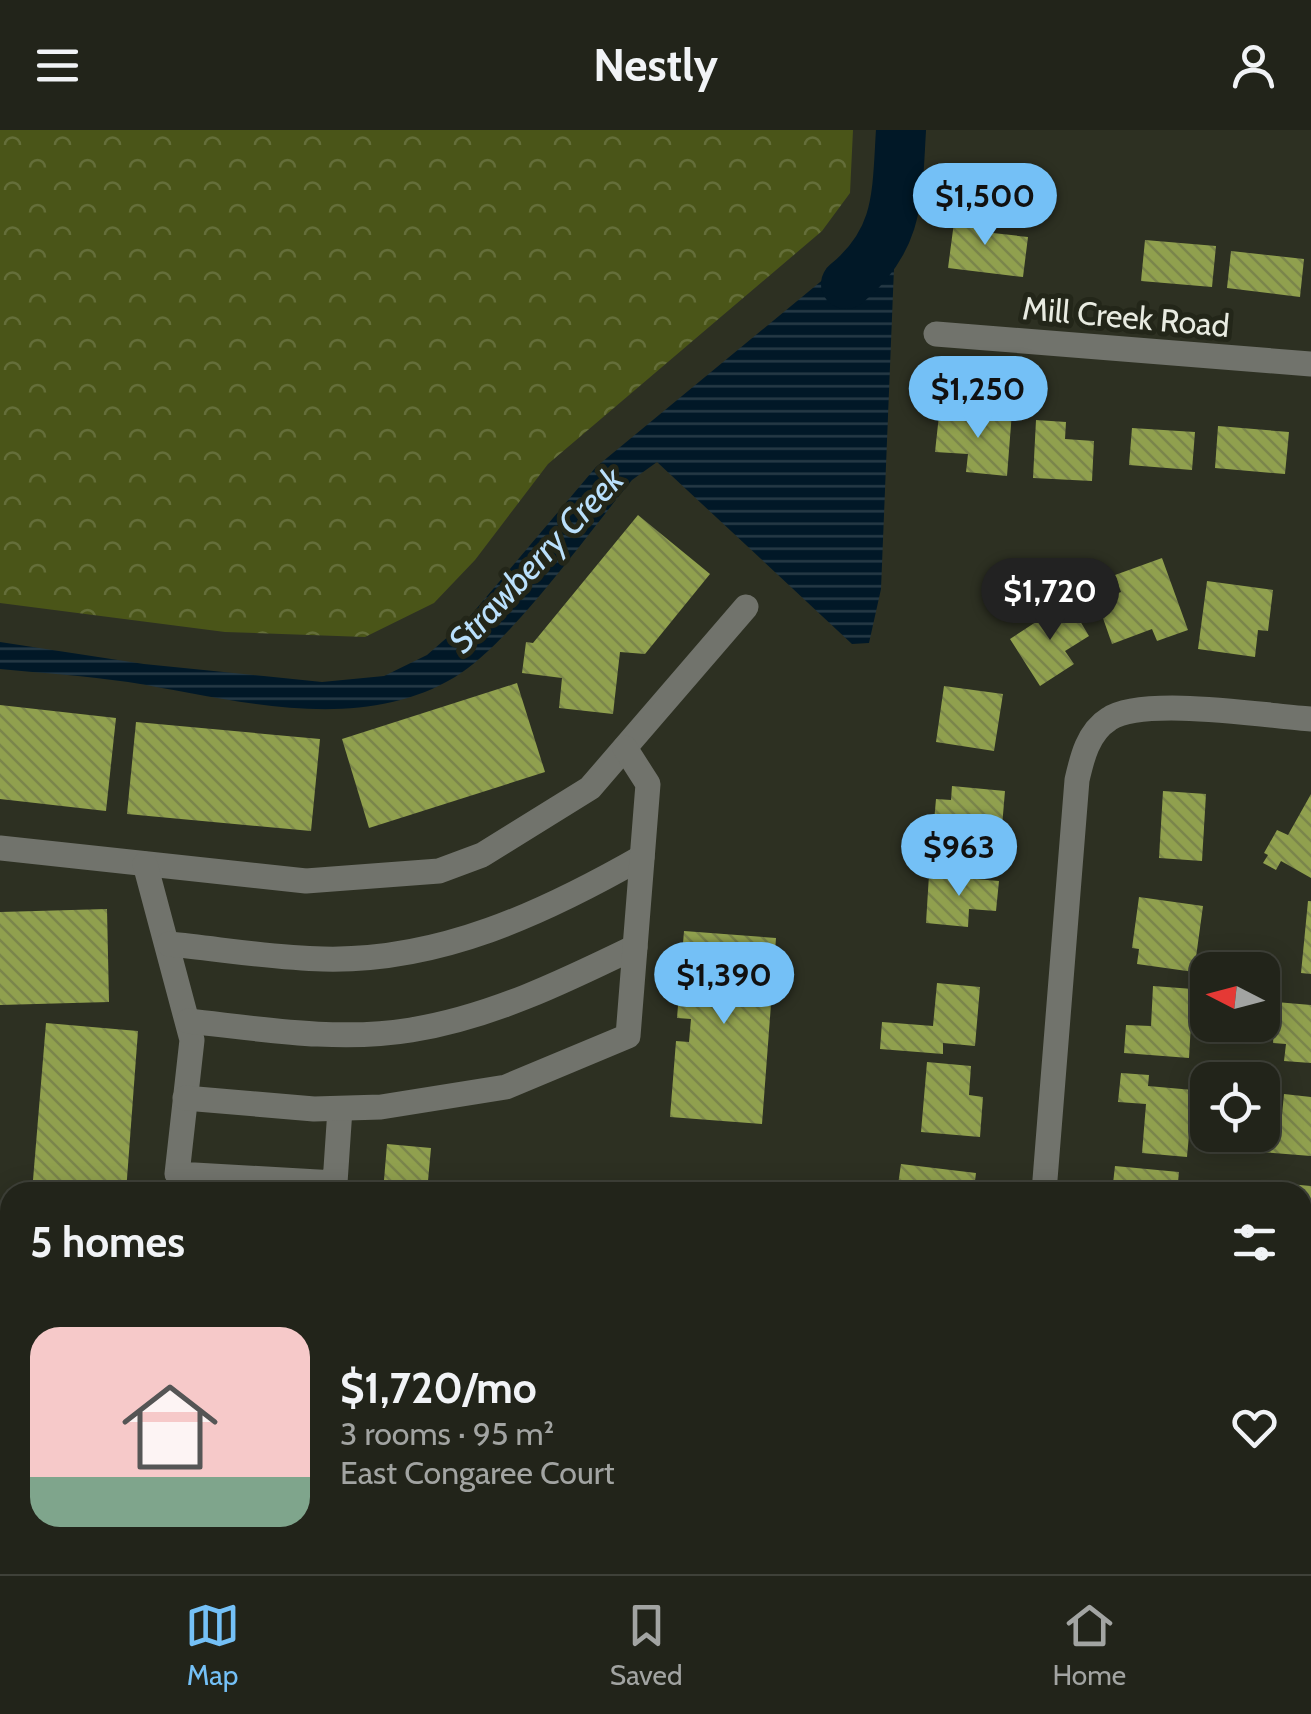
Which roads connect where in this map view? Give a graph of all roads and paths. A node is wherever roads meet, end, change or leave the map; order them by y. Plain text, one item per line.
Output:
1 (936, 334) dead end
2 (1311, 364) edge
3 (746, 608) dead end
4 (1311, 720) edge
5 (626, 748) junction
6 (0, 848) edge
7 (642, 858) junction
8 (146, 864) junction
9 (169, 944) junction
10 (635, 948) junction
11 (188, 1021) junction
12 (186, 1098) junction
13 (340, 1108) junction
14 (318, 1182) edge
15 (335, 1182) edge
16 (1045, 1182) edge

1 - 2 street, Mill Creek Road
3 - 5 street
4 - 16 street
5 - 7 street
5 - 8 street
6 - 8 street
7 - 9 street
7 - 10 street
8 - 9 street
9 - 11 street
10 - 11 street
10 - 13 street
11 - 12 street
12 - 13 street
12 - 14 street
13 - 15 street

